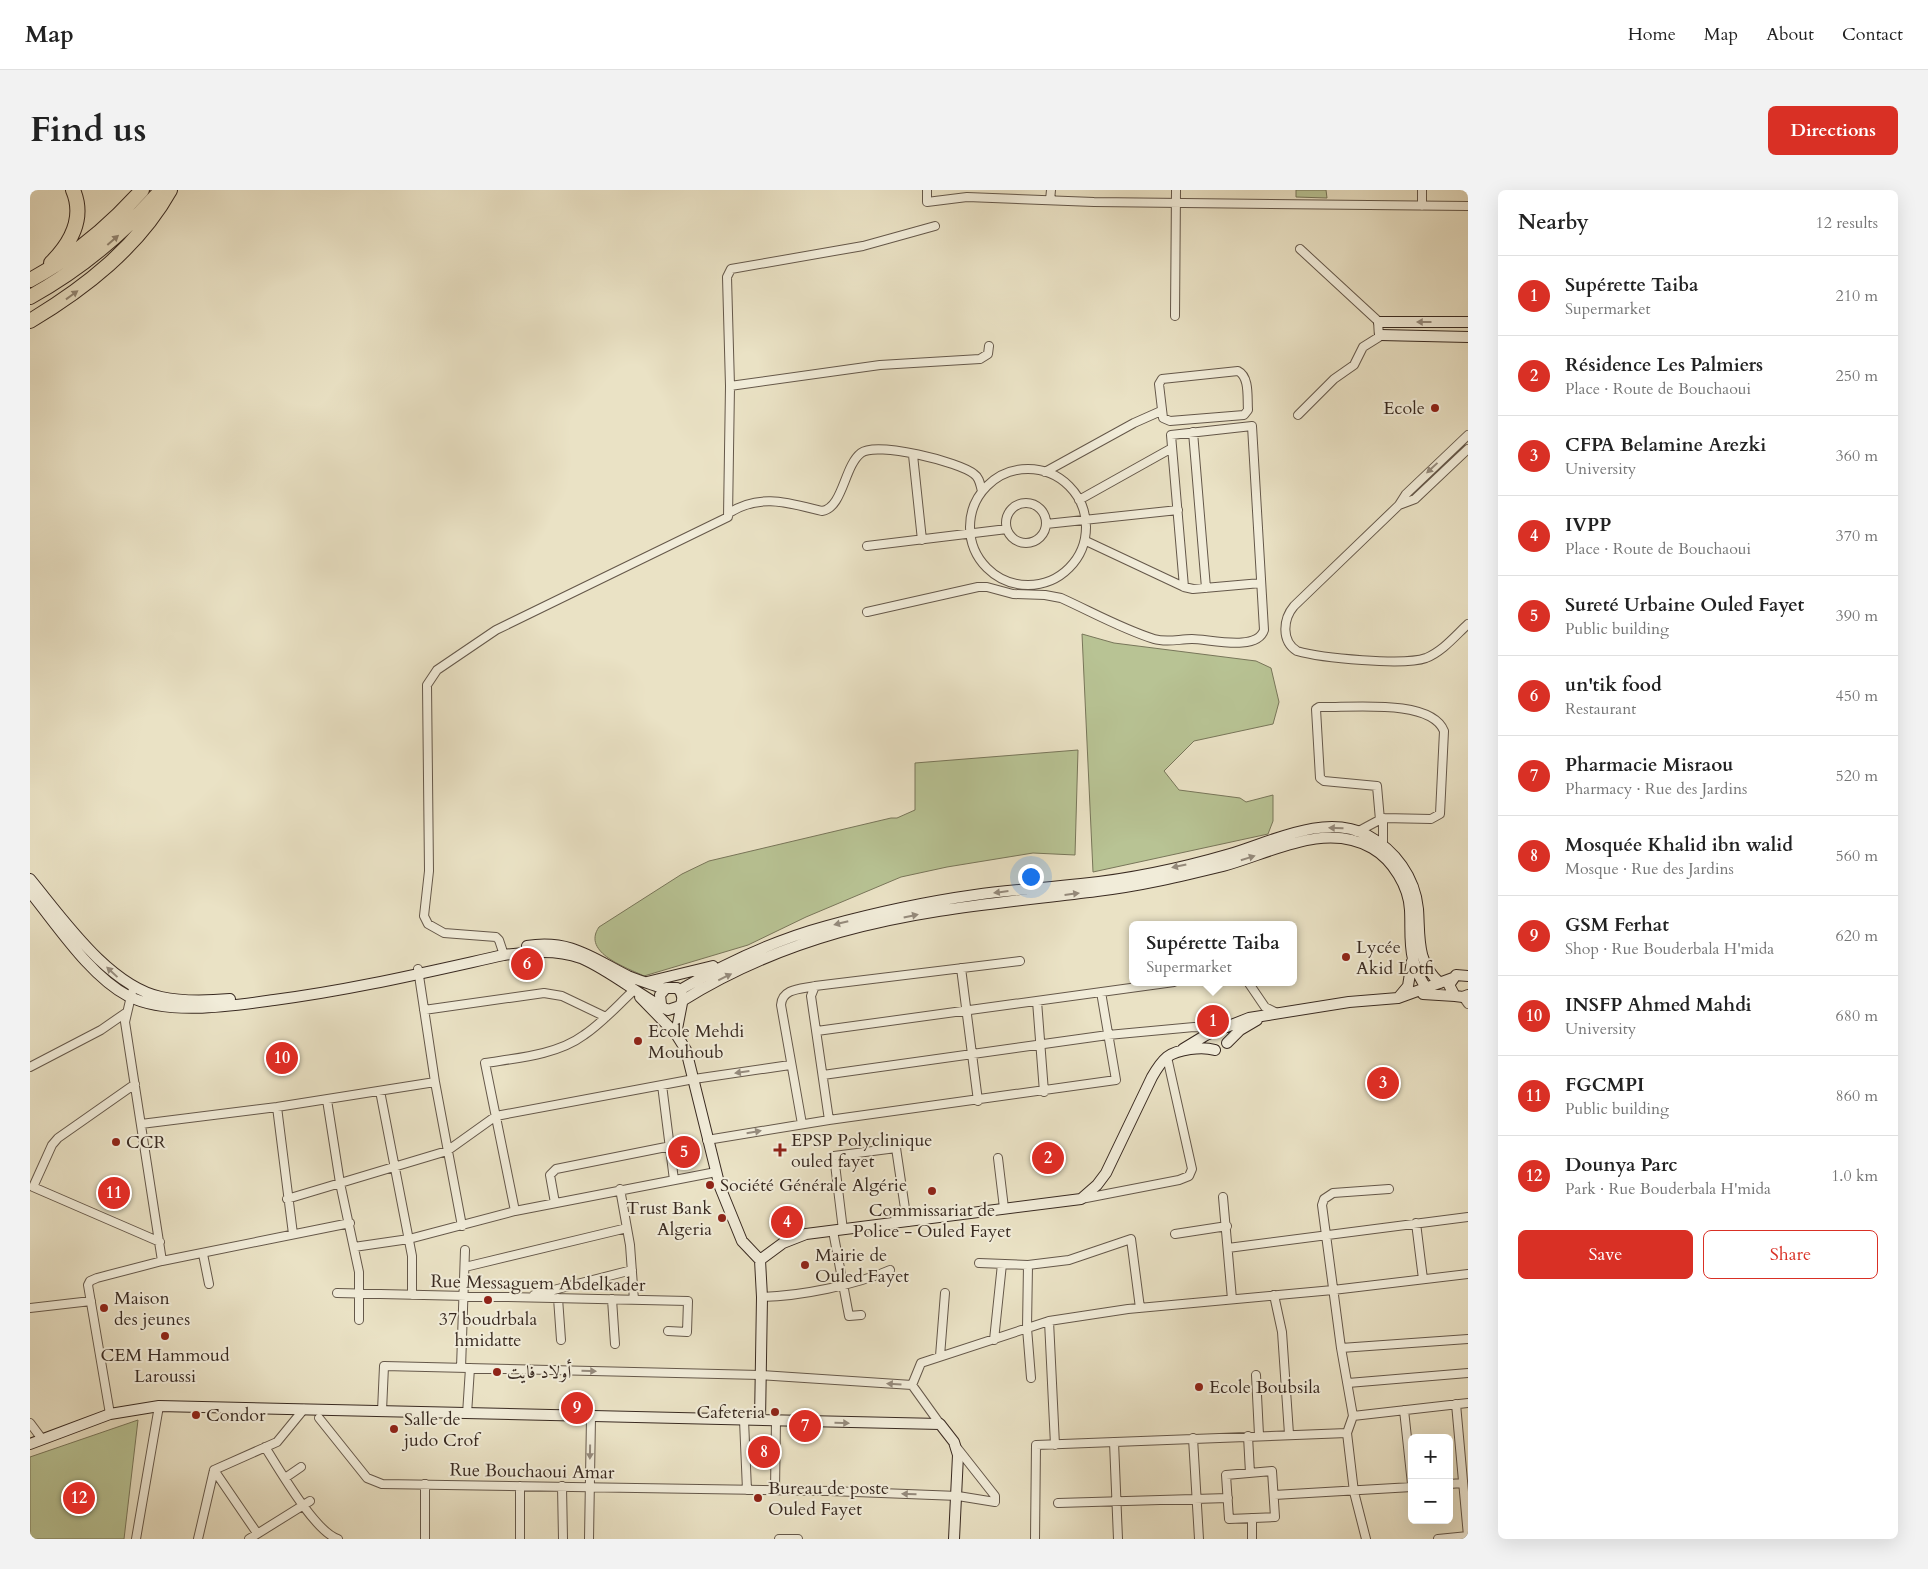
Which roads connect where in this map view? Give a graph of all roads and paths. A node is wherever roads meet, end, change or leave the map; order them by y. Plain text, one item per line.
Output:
1 (73, 190) edge
2 (142, 190) edge
3 (162, 190) edge
4 (170, 190) edge
5 (927, 190) edge
6 (1051, 190) edge
7 (1176, 190) edge
8 (1422, 190) edge
9 (1050, 200) junction
10 (1176, 203) junction
11 (1422, 206) junction
12 (1468, 206) edge
13 (935, 226) dead end
14 (1300, 249) dead end
15 (33, 278) edge
16 (30, 297) edge
17 (1176, 316) dead end
18 (30, 321) edge
19 (1379, 322) junction
20 (1468, 322) edge
21 (1380, 336) junction
22 (1468, 337) edge
23 (989, 346) dead end
24 (730, 386) junction
25 (1161, 411) junction
26 (1298, 415) dead end
27 (1193, 432) junction
28 (1468, 435) edge
29 (1172, 448) junction
30 (1468, 449) edge
31 (913, 455) junction
32 (1045, 472) junction
33 (982, 491) junction
34 (1079, 500) junction
35 (1399, 505) junction
36 (1178, 510) junction
37 (729, 513) junction
38 (1086, 520) junction
39 (1046, 524) junction
40 (1007, 529) junction
41 (970, 534) junction
42 (922, 540) junction
43 (1086, 541) junction
44 (867, 546) dead end
45 (1000, 579) junction
46 (1261, 584) junction
47 (987, 587) junction
48 (1184, 587) junction
49 (1206, 588) junction
50 (866, 612) dead end
51 (1468, 624) edge
52 (1381, 819) junction
53 (1357, 832) junction
54 (1383, 846) junction
55 (30, 879) edge
56 (30, 892) edge
57 (503, 952) junction
58 (745, 956) junction
59 (1413, 958) junction
60 (1020, 961) dead end
61 (961, 968) junction
62 (418, 971) junction
63 (1462, 974) edge
64 (618, 981) junction
65 (643, 982) junction
66 (1440, 982) junction
67 (815, 986) junction
68 (1145, 986) edge
69 (1251, 986) edge
70 (664, 989) junction
71 (680, 990) junction
72 (633, 991) junction
73 (1428, 991) junction
74 (132, 992) junction
75 (1101, 992) junction
76 (1398, 998) junction
77 (1464, 998) edge
78 (1037, 1001) junction
79 (682, 1002) junction
80 (661, 1004) junction
81 (424, 1010) junction
82 (967, 1011) junction
83 (127, 1012) junction
84 (1277, 1013) junction
85 (606, 1017) junction
86 (817, 1031) junction
87 (1214, 1032) junction
88 (676, 1034) junction
89 (1108, 1035) junction
90 (1226, 1043) junction
91 (1040, 1046) junction
92 (1215, 1050) junction
93 (1172, 1055) junction
94 (973, 1056) junction
95 (790, 1065) junction
96 (30, 1067) edge
97 (823, 1075) junction
98 (694, 1079) junction
99 (435, 1082) junction
100 (135, 1084) junction
101 (662, 1086) junction
102 (380, 1091) junction
103 (1044, 1092) junction
104 (326, 1100) junction
105 (978, 1101) junction
106 (277, 1107) junction
107 (496, 1116) junction
108 (830, 1120) junction
109 (141, 1124) junction
110 (802, 1124) junction
111 (707, 1140) junction
112 (671, 1146) junction
113 (447, 1150) junction
114 (998, 1158) dead end
115 (394, 1165) junction
116 (716, 1172) junction
117 (674, 1180) junction
118 (340, 1183) junction
119 (620, 1189) junction
120 (1389, 1189) dead end
121 (32, 1190) edge
122 (1223, 1197) dead end
123 (287, 1199) junction
124 (1081, 1199) junction
125 (554, 1202) junction
126 (1004, 1208) junction
127 (515, 1211) junction
128 (1468, 1217) edge
129 (907, 1222) junction
130 (350, 1223) junction
131 (1416, 1223) junction
132 (462, 1226) junction
133 (1227, 1226) junction
134 (627, 1228) junction
135 (838, 1230) junction
136 (293, 1234) junction
137 (1174, 1234) dead end
138 (1325, 1236) junction
139 (409, 1239) junction
140 (160, 1242) junction
141 (354, 1248) junction
142 (1228, 1248) junction
143 (465, 1250) dead end
144 (204, 1254) junction
145 (760, 1260) junction
146 (162, 1261) junction
147 (979, 1263) dead end
148 (1002, 1264) junction
149 (1028, 1265) junction
150 (465, 1267) junction
151 (632, 1270) junction
152 (890, 1270) dead end
153 (1468, 1274) edge
154 (1423, 1279) junction
155 (842, 1283) junction
156 (209, 1284) dead end
157 (1333, 1290) junction
158 (946, 1293) dead end
159 (337, 1294) dead end
160 (360, 1294) junction
161 (412, 1295) junction
162 (1274, 1295) junction
163 (465, 1296) junction
164 (525, 1297) junction
165 (762, 1297) junction
166 (558, 1298) junction
167 (612, 1299) junction
168 (1232, 1299) junction
169 (634, 1300) junction
170 (91, 1301) junction
171 (30, 1308) edge
172 (1140, 1308) junction
173 (861, 1315) dead end
174 (359, 1320) dead end
175 (1049, 1321) junction
176 (1027, 1328) junction
177 (668, 1331) dead end
178 (1468, 1339) edge
179 (561, 1340) dead end
180 (994, 1340) junction
181 (615, 1344) dead end
182 (1341, 1348) junction
183 (940, 1356) junction
184 (461, 1368) junction
185 (470, 1368) junction
186 (1468, 1372) edge
187 (760, 1375) junction
188 (1256, 1375) dead end
189 (1031, 1378) dead end
190 (1348, 1383) junction
191 (912, 1385) junction
192 (1468, 1403) edge
193 (1456, 1404) junction
194 (159, 1406) junction
195 (1404, 1410) junction
196 (382, 1412) junction
197 (312, 1413) junction
198 (110, 1414) junction
199 (468, 1414) junction
200 (1353, 1416) junction
201 (591, 1417) junction
202 (744, 1420) junction
203 (760, 1420) junction
204 (776, 1421) junction
205 (30, 1423) edge
206 (940, 1424) junction
207 (1346, 1433) junction
208 (1289, 1434) junction
209 (1248, 1436) junction
210 (1259, 1436) junction
211 (1192, 1438) junction
212 (42, 1439) junction
213 (1114, 1442) junction
214 (30, 1444) edge
215 (1055, 1445) junction
216 (265, 1447) junction
217 (957, 1448) junction
218 (1465, 1460) edge
219 (301, 1467) dead end
220 (214, 1470) junction
221 (1250, 1473) junction
222 (285, 1478) junction
223 (1411, 1479) edge
224 (1463, 1482) junction
225 (1453, 1483) edge
226 (425, 1484) junction
227 (1408, 1485) edge
228 (520, 1486) junction
229 (562, 1486) junction
230 (589, 1487) junction
231 (747, 1490) junction
232 (775, 1490) junction
233 (1354, 1492) junction
234 (1274, 1495) junction
235 (958, 1496) junction
236 (1228, 1498) junction
237 (1196, 1500) junction
238 (307, 1502) junction
239 (1118, 1502) junction
240 (1058, 1503) dead end
241 (1252, 1518) junction
242 (257, 1533) junction
243 (1468, 1536) edge
244 (779, 1538) edge
245 (136, 1539) edge
246 (198, 1539) edge
247 (249, 1539) edge
248 (338, 1539) edge
249 (425, 1539) edge
250 (520, 1539) edge
251 (563, 1539) edge
252 (589, 1539) edge
253 (798, 1539) edge
254 (954, 1539) edge
255 (1036, 1539) edge
256 (1118, 1539) edge
257 (1199, 1539) edge
258 (1252, 1539) edge
259 (1366, 1539) edge
260 (1438, 1539) edge

1 - 15 highway
2 - 15 highway
16 -> 3 highway
18 -> 4 highway
5 - 9 street
6 - 9 street
7 - 10 street
8 - 11 street
9 - 10 street
10 - 11 street
10 - 17 street
11 - 12 street
13 - 24 street
14 - 19 street
20 -> 19 main road
19 - 21 street
21 - 22 main road
21 - 26 street
23 - 24 street
24 - 37 street
25 - 25 street
25 - 32 street
27 - 29 street
27 - 46 street
27 - 49 street
28 -> 35 street
29 - 34 street
29 - 36 street
30 - 35 street
31 - 33 street
31 - 37 street
31 - 42 street
32 - 33 street
32 - 34 street
33 - 41 street
34 - 38 street
35 - 51 street
36 - 38 street
36 - 48 street
37 - 57 street
38 - 39 street
38 - 43 street
39 - 40 street
39 - 40 street
40 - 41 street
41 - 42 street
41 - 45 street
42 - 44 street
43 - 45 street
43 - 48 street
45 - 47 street
46 - 47 street
46 - 49 street
47 - 50 street
48 - 49 street
52 - 52 street
52 - 53 street
52 - 54 street
53 - 54 main road
53 -> 58 main road
54 - 66 main road
74 -> 55 main road
56 - 74 main road
57 - 62 main road
57 - 64 main road
57 - 65 main road
58 - 65 main road
58 - 71 main road
59 - 73 main road
59 - 76 main road
79 -> 59 main road
60 - 61 street
61 - 67 street
61 - 82 street
62 - 74 main road
62 - 81 street
63 - 66 main road
63 - 77 main road
64 - 72 main road
64 - 80 main road
65 - 70 main road
66 - 73 main road
67 - 86 street
67 - 95 street
68 - 75 street
69 - 84 street
70 - 71 main road
70 - 80 main road
71 - 79 main road
72 - 85 street
72 - 88 main road
73 - 76 main road
73 - 77 main road
74 - 83 street
75 - 78 street
75 - 89 street
76 - 84 main road
78 - 82 street
78 - 91 street
79 - 80 main road
79 - 88 main road
80 - 88 main road
81 - 85 street
81 - 99 street
82 - 86 street
82 - 94 street
83 - 96 street
83 - 100 street
84 - 87 main road
84 - 90 main road
85 - 107 street
86 - 97 street
87 - 89 street
87 - 90 main road
87 - 92 main road
87 - 93 main road
88 - 98 main road
89 - 91 street
89 - 103 street
90 - 92 main road
91 - 94 street
91 - 103 street
92 - 93 main road
93 - 124 main road
93 - 124 street
94 - 97 street
94 - 105 street
95 -> 98 street
95 - 110 street
97 - 108 street
98 - 101 street
98 - 111 main road
99 - 102 street
99 - 113 street
100 - 109 street
100 - 121 street
101 - 107 street
101 - 112 street
102 - 104 street
102 - 115 street
103 - 105 street
104 - 106 street
104 - 118 street
105 - 108 street
106 - 109 street
106 - 123 street
107 - 113 street
107 - 127 street
108 - 110 street
109 - 140 street
111 -> 110 street
111 - 116 main road
112 - 117 street
112 - 125 street
113 - 115 street
113 - 132 street
114 - 126 street
115 - 118 street
115 - 139 street
116 - 117 street
116 - 145 main road
117 - 119 street
118 - 123 street
118 - 130 street
119 - 125 street
119 - 134 street
120 - 138 street
121 - 140 street
122 - 133 street
123 - 136 street
124 - 126 main road
125 - 127 street
126 - 129 main road
127 - 132 street
128 - 131 street
129 - 135 main road
129 - 135 street
130 - 136 street
130 - 141 street
131 - 138 street
131 - 154 street
132 - 139 street
133 - 137 street
133 - 142 street
134 - 150 street
134 - 151 street
135 - 145 main road
135 - 155 street
136 - 144 street
138 - 142 street
138 - 157 street
139 - 141 street
139 - 161 street
140 - 146 street
141 - 160 street
142 - 168 street
143 - 150 street
144 - 146 street
144 - 156 street
145 - 165 main road
146 - 170 street
147 - 148 street
148 - 149 street
148 - 180 street
149 - 172 street
149 - 176 street
150 - 163 street
151 - 164 street
151 - 169 street
152 - 155 street
153 - 154 street
154 - 157 street
155 - 165 street
155 - 173 street
157 - 162 street
157 - 182 street
158 - 183 street
159 - 160 street, Rue Messaguem Abdelkader
160 - 161 street, Rue Messaguem Abdelkader
160 - 174 street
161 - 163 street, Rue Messaguem Abdelkader
162 - 168 street
162 - 208 street
163 - 164 street, Rue Messaguem Abdelkader
163 - 184 street
164 - 166 street, Rue Messaguem Abdelkader
165 - 187 main road
166 - 167 street, Rue Messaguem Abdelkader
166 - 179 street
167 - 169 street, Rue Messaguem Abdelkader
167 - 181 street
168 - 172 street
169 - 177 street, Rue Messaguem Abdelkader
170 - 171 street
170 - 198 street
172 - 175 street
175 - 176 street
175 - 215 street
176 - 180 street
176 - 189 street
178 - 182 street
180 - 183 street
182 - 190 street
183 - 191 street
184 - 185 street
184 - 196 street
185 -> 187 street
185 - 199 street
186 - 190 street
191 -> 187 street
187 - 203 main road
188 - 210 street
190 - 200 street
191 - 206 street
192 - 193 street
193 - 195 street
193 - 218 street
194 - 197 main road
194 - 198 main road
194 - 245 street
195 - 200 street
195 - 223 street
196 - 197 main road
196 - 199 main road
197 - 216 street
197 - 226 street, Rue Bouchaoui Amar
198 - 212 main road
199 - 201 main road
200 - 207 street
201 - 202 main road
201 -> 230 street
202 - 203 main road
202 - 231 street
203 - 204 main road
204 -> 206 main road
204 - 232 street
205 - 212 street
206 - 217 main road
207 - 208 street
207 - 233 street
208 - 210 street
209 - 210 street
209 - 211 street
209 - 221 street
211 - 213 street
211 - 237 street
212 - 214 main road
213 - 215 street
213 - 239 street
215 - 255 street
216 - 220 street
216 - 222 street
217 - 235 main road
217 - 235 street, Rue Bouchaoui Amar
218 - 224 street
219 - 222 street
220 - 242 street
220 - 246 street
221 - 234 street
221 - 236 street
222 - 238 street
224 - 225 street
224 - 243 street
226 - 228 street, Rue Bouchaoui Amar
226 - 249 street
227 - 233 street
228 - 229 street, Rue Bouchaoui Amar
228 - 250 street
229 - 230 street, Rue Bouchaoui Amar
229 - 251 street
230 - 231 street, Rue Bouchaoui Amar
230 - 252 street
231 - 232 street, Rue Bouchaoui Amar
235 -> 232 street, Rue Bouchaoui Amar
233 - 234 street
233 - 259 street
234 - 241 street
235 - 254 main road
236 - 237 street
236 - 241 street
237 - 239 street
237 - 257 street
238 - 242 street
238 - 248 street
239 - 240 street
239 - 256 street
241 - 258 street
242 - 247 street
243 - 260 street
244 - 253 street

